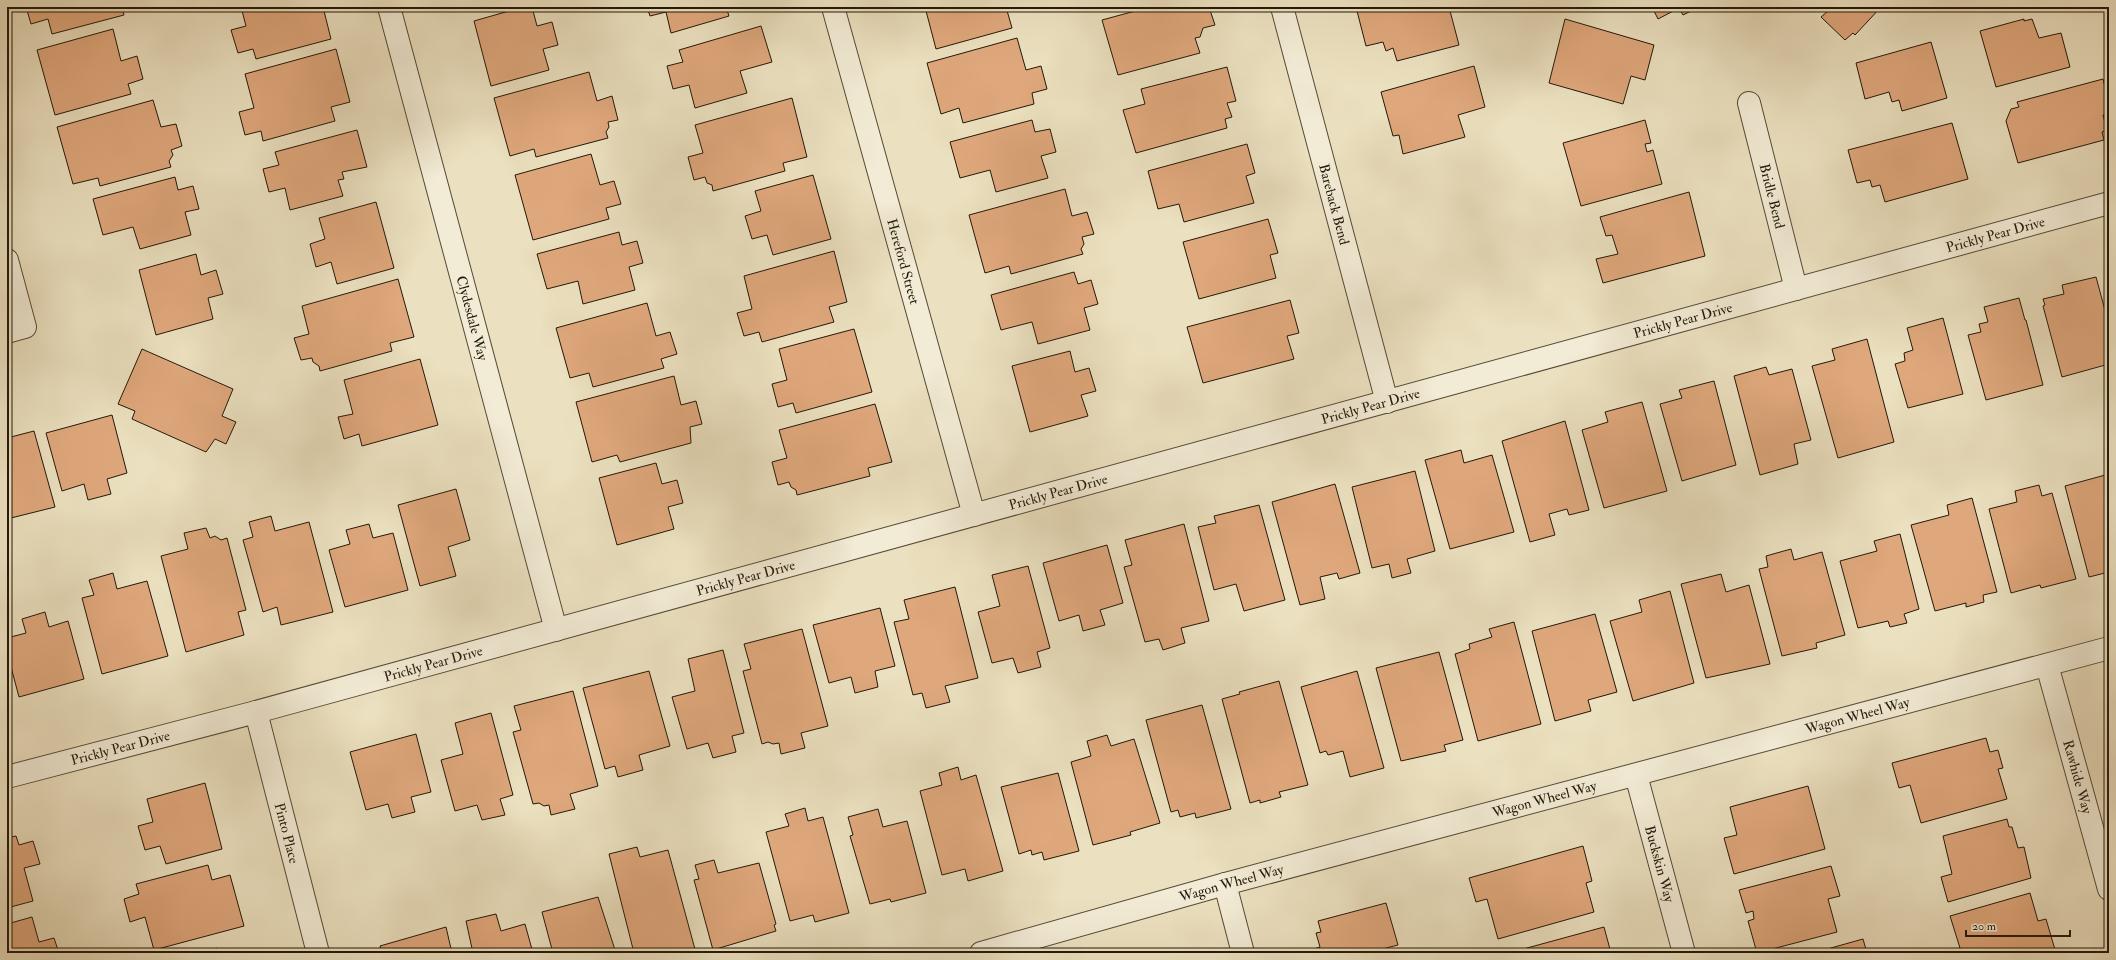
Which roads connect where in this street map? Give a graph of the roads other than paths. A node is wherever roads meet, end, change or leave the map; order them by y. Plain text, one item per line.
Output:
1 (389, 7) edge
2 (833, 7) edge
3 (1282, 7) edge
4 (1749, 103) dead end
5 (2109, 203) edge
6 (7, 260) edge
7 (1796, 289) junction
8 (16, 329) edge
9 (1387, 402) junction
10 (974, 515) junction
11 (556, 630) junction
12 (2109, 648) edge
13 (2047, 665) junction
14 (256, 712) junction
15 (1636, 775) junction
16 (7, 778) edge
17 (1225, 884) junction
18 (2109, 889) edge
19 (318, 953) edge
20 (981, 953) edge
21 (1243, 953) edge
22 (1684, 953) edge

1 - 11 street, Clydesdale Way
2 - 10 street, Hereford Street
3 - 9 street, Bareback Bend
4 - 7 street, Bridle Bend
5 - 7 street, Prickly Pear Drive
6 - 8 street
7 - 9 street, Prickly Pear Drive
9 - 10 street, Prickly Pear Drive
10 - 11 street, Prickly Pear Drive
11 - 14 street, Prickly Pear Drive
12 - 13 street, Wagon Wheel Way
13 - 15 street, Wagon Wheel Way
13 - 18 street, Rawhide Way
14 - 16 street, Prickly Pear Drive
14 - 19 street, Pinto Place
15 - 17 street, Wagon Wheel Way
15 - 22 street, Buckskin Way
17 - 20 street, Wagon Wheel Way
17 - 21 street

